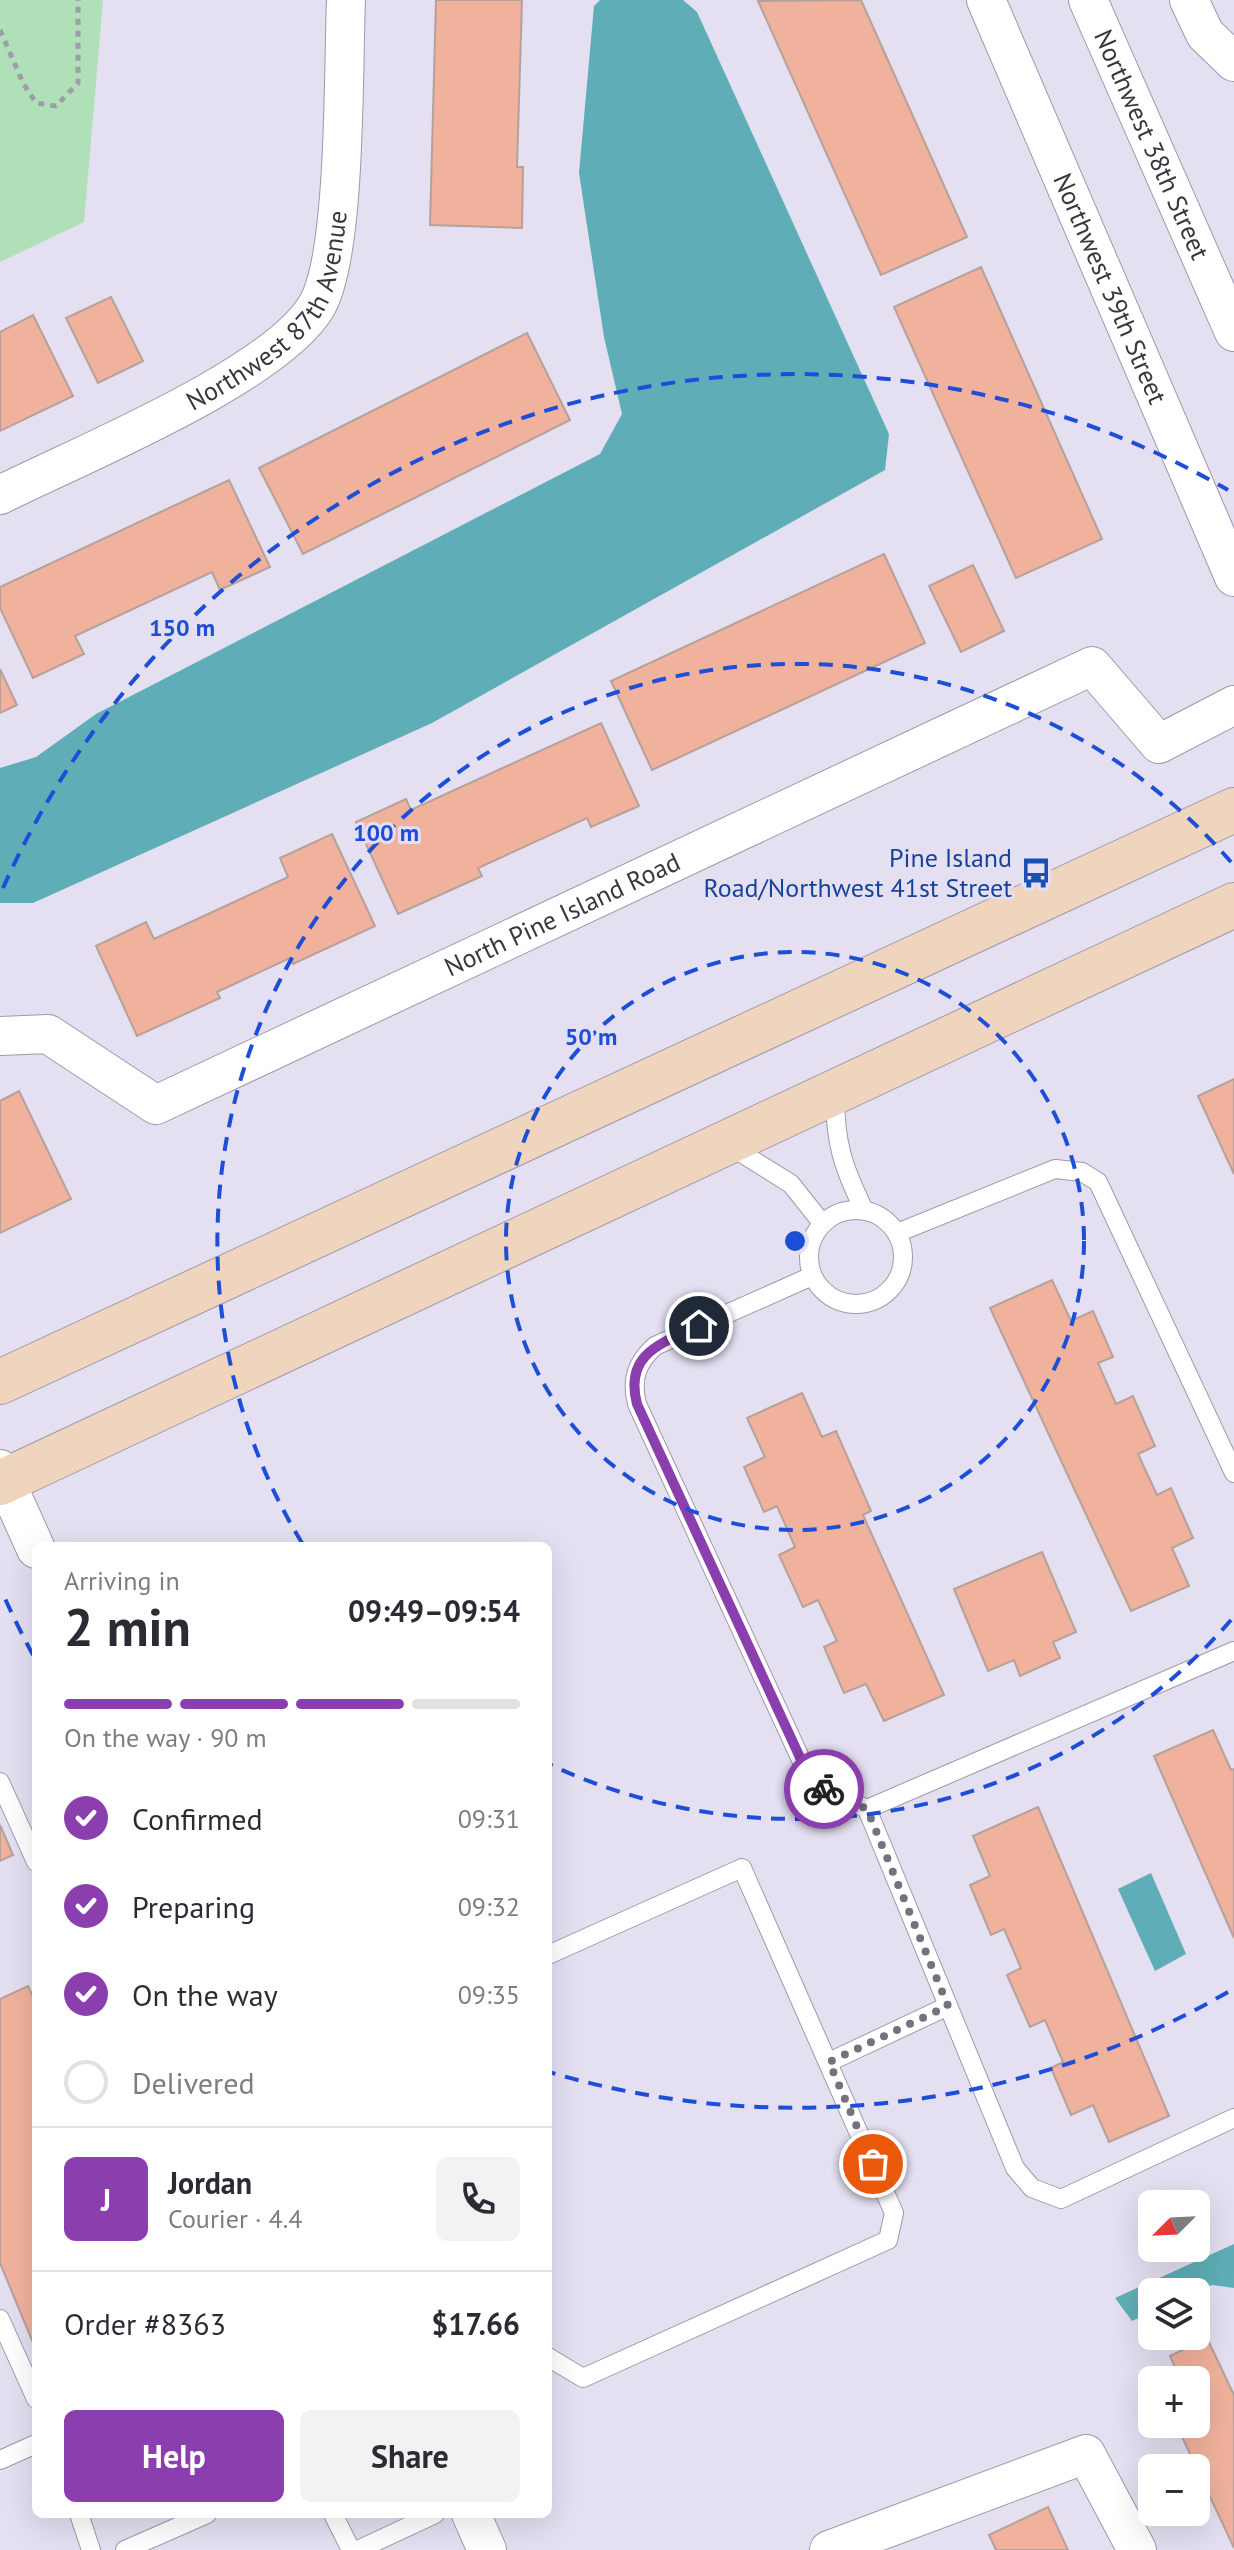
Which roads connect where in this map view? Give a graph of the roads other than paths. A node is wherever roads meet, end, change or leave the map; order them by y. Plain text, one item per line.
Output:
1 (346, 0) edge
2 (986, 0) edge
3 (1088, 0) edge
4 (1189, 0) edge
5 (1234, 62) edge
6 (1234, 332) edge
7 (0, 495) edge
8 (1234, 577) edge
9 (1234, 705) edge
10 (1234, 810) edge
11 (1234, 905) edge
12 (0, 1036) edge
13 (835, 1092) junction
14 (725, 1143) junction
15 (864, 1210) junction
16 (822, 1223) junction
17 (897, 1233) junction
18 (812, 1276) junction
19 (0, 1382) edge
20 (1234, 1473) edge
21 (2, 1478) edge
22 (33, 1542) edge
23 (1234, 1651) edge
24 (0, 1782) edge
25 (867, 1809) junction
26 (32, 1853) edge
27 (552, 1953) edge
28 (948, 2006) junction
29 (829, 2062) junction
30 (1234, 2118) edge
31 (0, 2319) edge
32 (552, 2359) edge
33 (32, 2390) edge
34 (32, 2446) edge
35 (0, 2460) edge
36 (80, 2518) edge
37 (198, 2518) edge
38 (335, 2518) edge
39 (426, 2518) edge
40 (473, 2518) edge
41 (91, 2550) edge
42 (125, 2550) edge
43 (351, 2550) edge
44 (358, 2550) edge
45 (487, 2550) edge
46 (829, 2550) edge
47 (1137, 2550) edge

1 - 7 street, Northwest 87th Avenue
2 - 8 street, Northwest 39th Street
3 - 6 street, Northwest 38th Street
4 - 5 street
9 - 12 street, North Pine Island Road
10 - 19 main road
11 - 13 main road
13 - 14 main road
13 - 15 lane
14 - 16 lane
14 - 21 main road
15 - 16 lane
15 - 17 lane
16 - 18 lane
17 - 18 lane
17 - 20 lane
18 - 25 lane
21 - 22 street
23 - 25 lane
24 - 26 lane
25 - 28 lane
27 - 29 lane
28 - 29 lane
28 - 30 lane
29 - 32 lane
31 - 33 lane
34 - 35 lane
36 - 41 lane
37 - 42 lane
38 - 43 lane
39 - 44 lane
40 - 45 street
46 - 47 street

